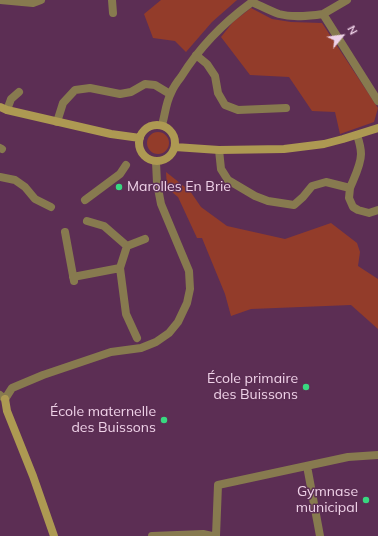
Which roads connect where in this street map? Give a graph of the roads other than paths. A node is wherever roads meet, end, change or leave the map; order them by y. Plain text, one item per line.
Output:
1 (0, 0) edge
2 (41, 0) edge
3 (112, 0) edge
4 (347, 0) edge
5 (251, 1) edge
6 (113, 13) dead end
7 (323, 14) junction
8 (196, 55) junction
9 (19, 92) dead end
10 (170, 94) junction
11 (378, 101) edge
12 (286, 108) dead end
13 (3, 109) edge
14 (57, 122) junction
15 (162, 125) junction
16 (378, 128) edge
17 (357, 135) junction
18 (140, 138) junction
19 (175, 147) junction
20 (219, 150) junction
21 (156, 162) junction
22 (126, 166) dead end
23 (0, 177) edge
24 (350, 188) junction
25 (85, 200) dead end
26 (51, 207) dead end
27 (378, 210) edge
28 (87, 221) dead end
29 (65, 232) dead end
30 (145, 239) dead end
31 (127, 246) junction
32 (120, 268) junction
33 (137, 338) dead end
34 (3, 397) edge
35 (378, 455) edge
36 (308, 466) junction
37 (54, 536) edge
38 (152, 536) edge
39 (212, 536) edge
40 (216, 536) edge
41 (320, 536) edge

1 - 2 street
3 - 6 street
4 - 7 street
5 - 7 street
5 - 8 street
7 - 11 street
8 - 10 street
8 - 12 street
9 - 13 street
10 - 14 street
10 - 15 street
13 - 14 street
14 - 18 street
15 - 18 street
15 - 19 street
16 - 17 street
17 - 20 street
17 - 24 street
18 - 21 street
19 - 20 street
19 - 21 street
20 - 24 street
21 - 34 street
22 - 25 street
23 - 26 street
24 - 27 street
28 - 31 street
29 - 32 street
30 - 31 street
31 - 32 street
32 - 33 street
34 - 37 street
35 - 36 street
36 - 40 street
36 - 41 street
38 - 39 street

